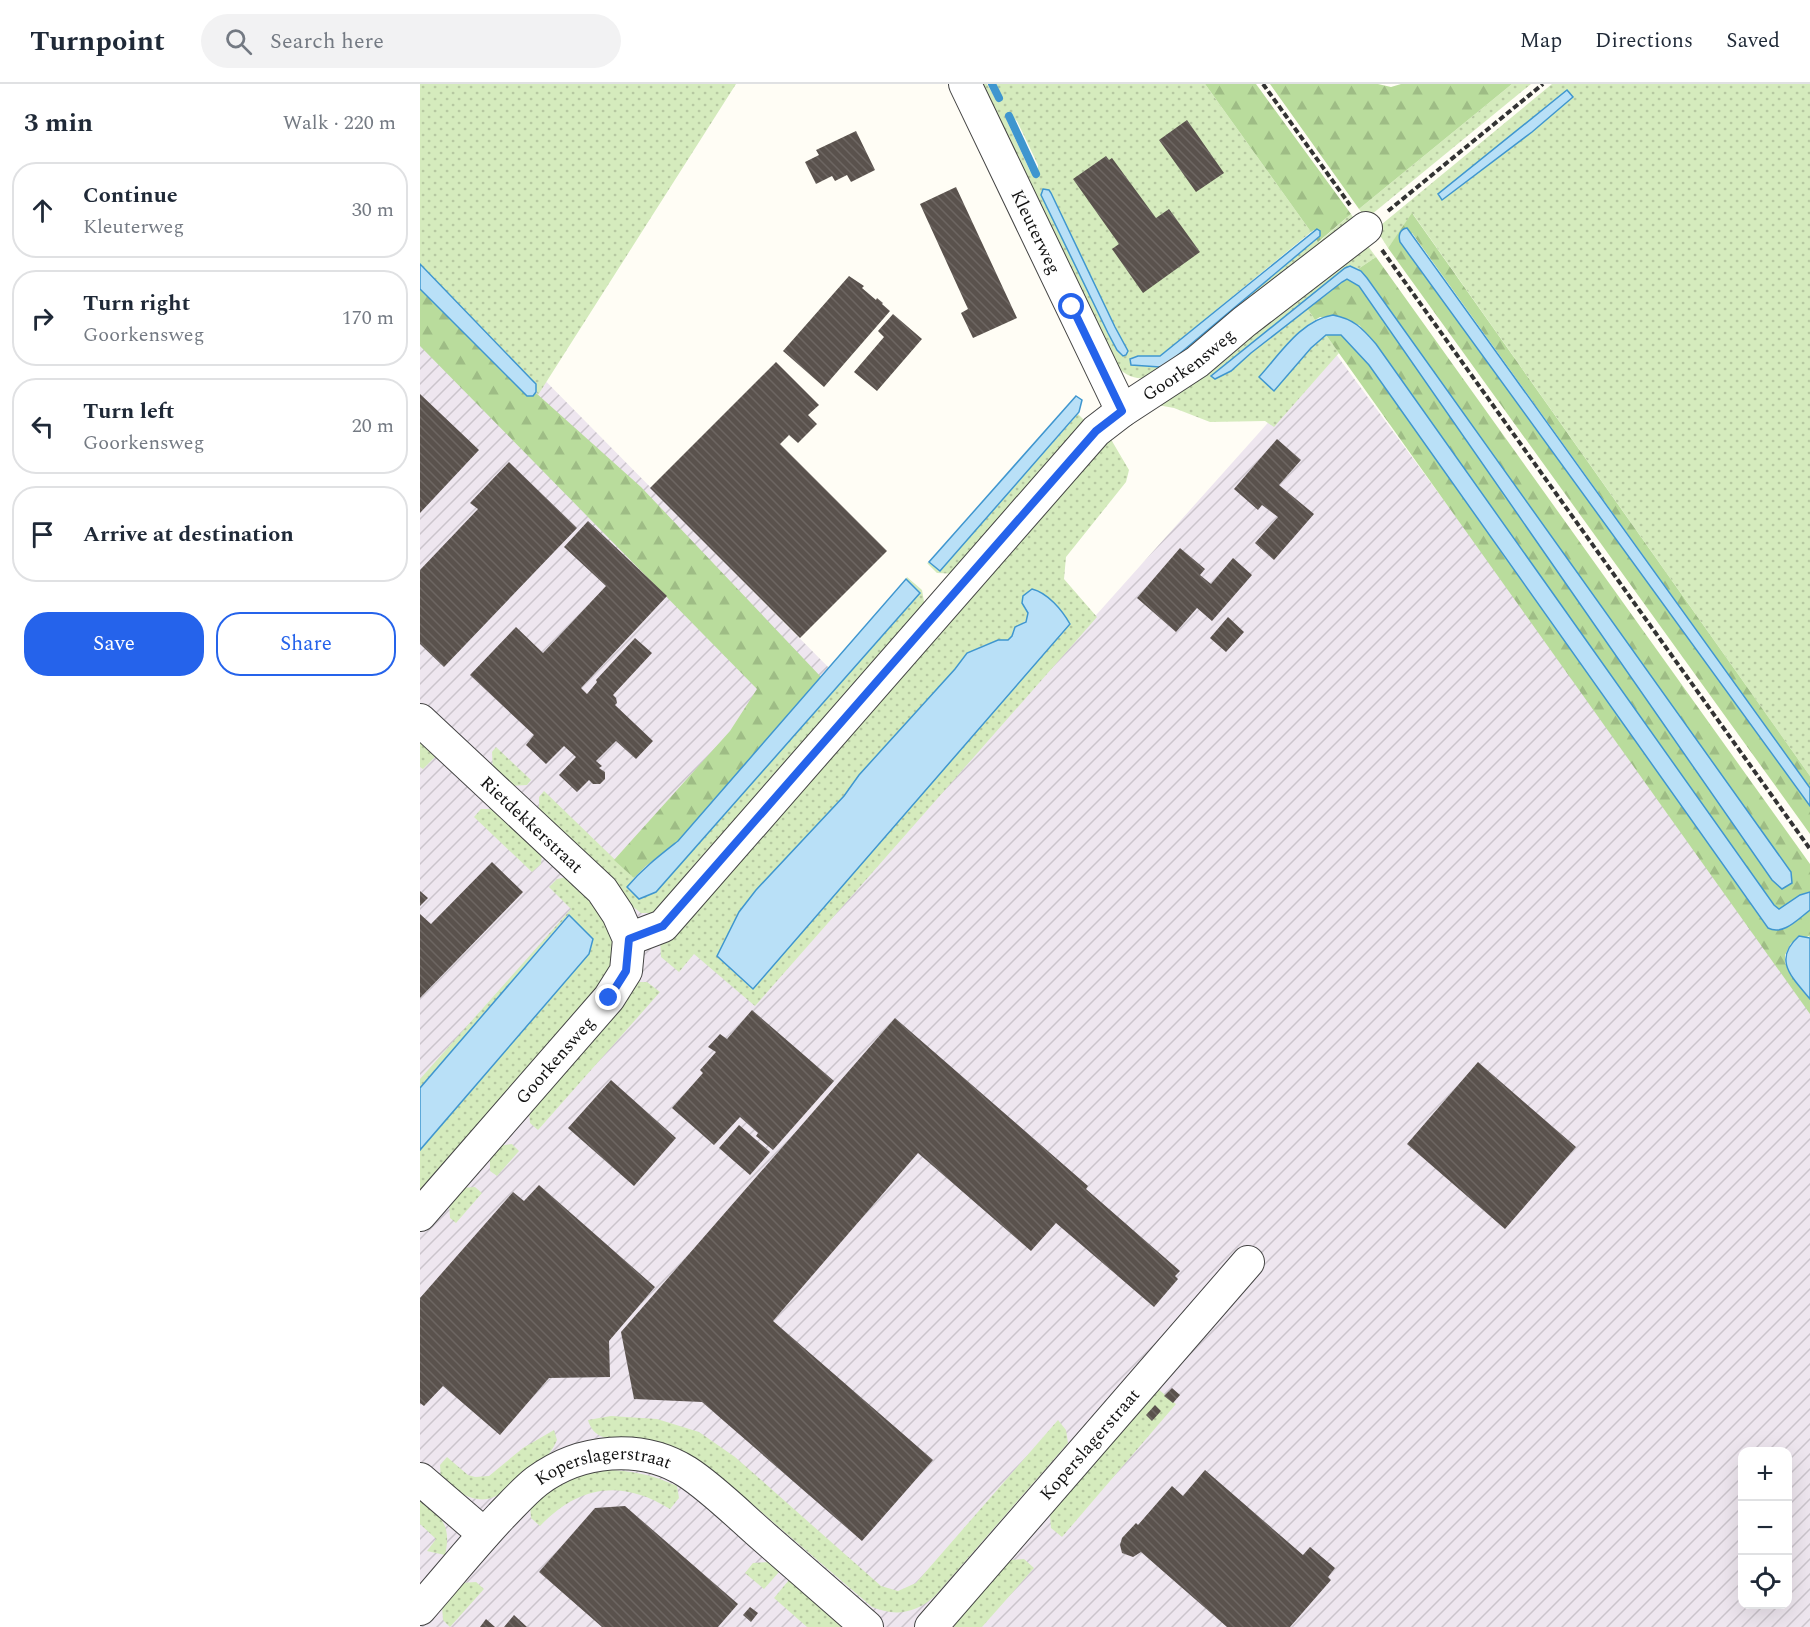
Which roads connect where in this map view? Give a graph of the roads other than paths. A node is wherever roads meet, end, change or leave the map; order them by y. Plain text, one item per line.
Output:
1 (965, 84) edge
2 (1366, 228) road end
3 (1122, 411) junction
4 (420, 720) edge
5 (629, 939) junction
6 (420, 1215) edge
7 (1248, 1262) dead end
8 (420, 1479) edge
9 (484, 1534) junction
10 (420, 1609) edge
11 (867, 1627) edge
12 (931, 1627) edge

1 - 3 street, Kleuterweg
2 - 3 street, Goorkensweg
3 - 5 street, Goorkensweg
4 - 5 street, Rietdekkerstraat
5 - 6 street, Goorkensweg
7 - 12 street, Koperslagerstraat
8 - 9 street
9 - 10 street, Koperslagerstraat
9 - 11 street, Koperslagerstraat

